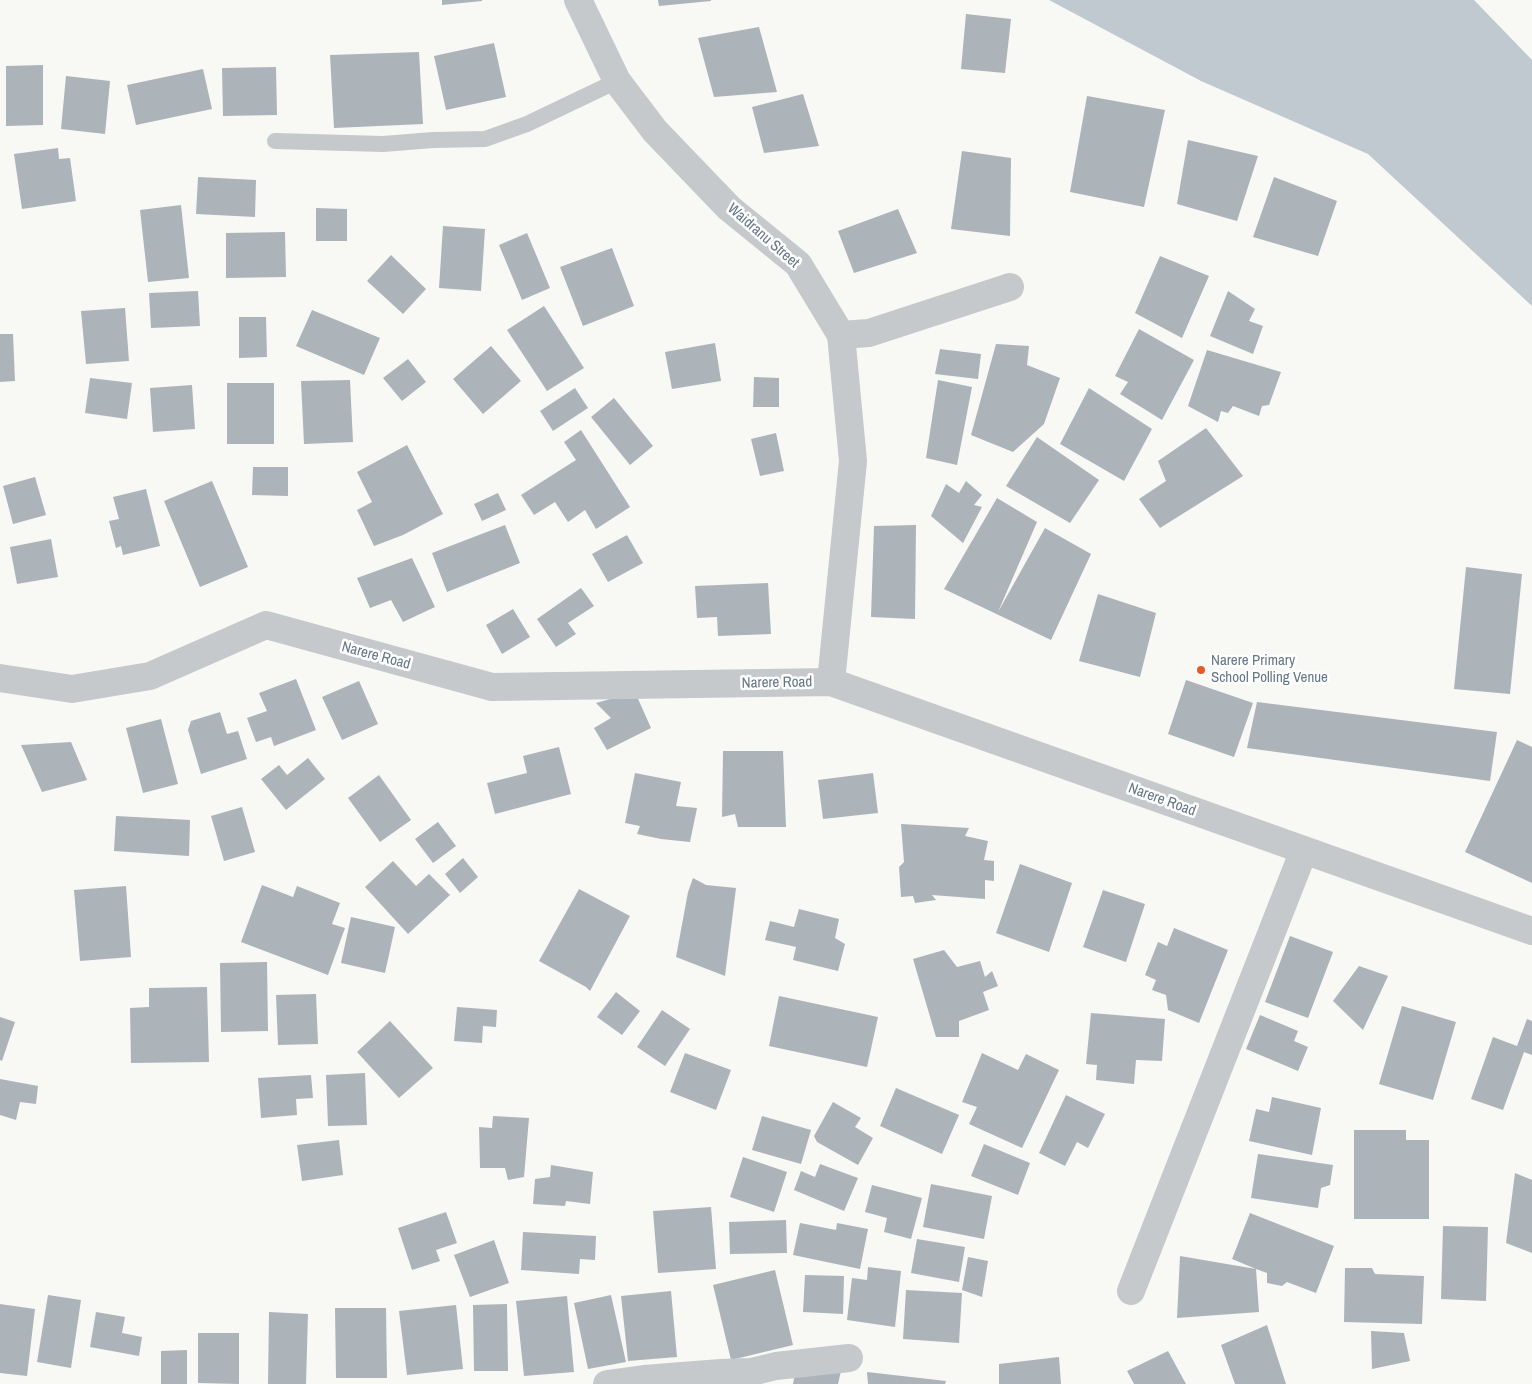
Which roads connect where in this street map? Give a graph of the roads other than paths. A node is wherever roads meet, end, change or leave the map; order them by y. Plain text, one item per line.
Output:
1 (578, 0) edge
2 (617, 82) junction
3 (274, 141) dead end
4 (1010, 287) dead end
5 (841, 335) junction
6 (0, 678) edge
7 (831, 682) junction
8 (1304, 850) junction
9 (1532, 931) edge
10 (1130, 1291) dead end
11 (849, 1358) dead end
12 (607, 1384) edge

1 - 2 street, Waidranu Street
2 - 3 lane
2 - 5 street, Waidranu Street
4 - 5 street
5 - 7 street
6 - 7 street, Narere Road
7 - 8 street, Narere Road
8 - 9 street, Narere Road
8 - 10 street
11 - 12 street

